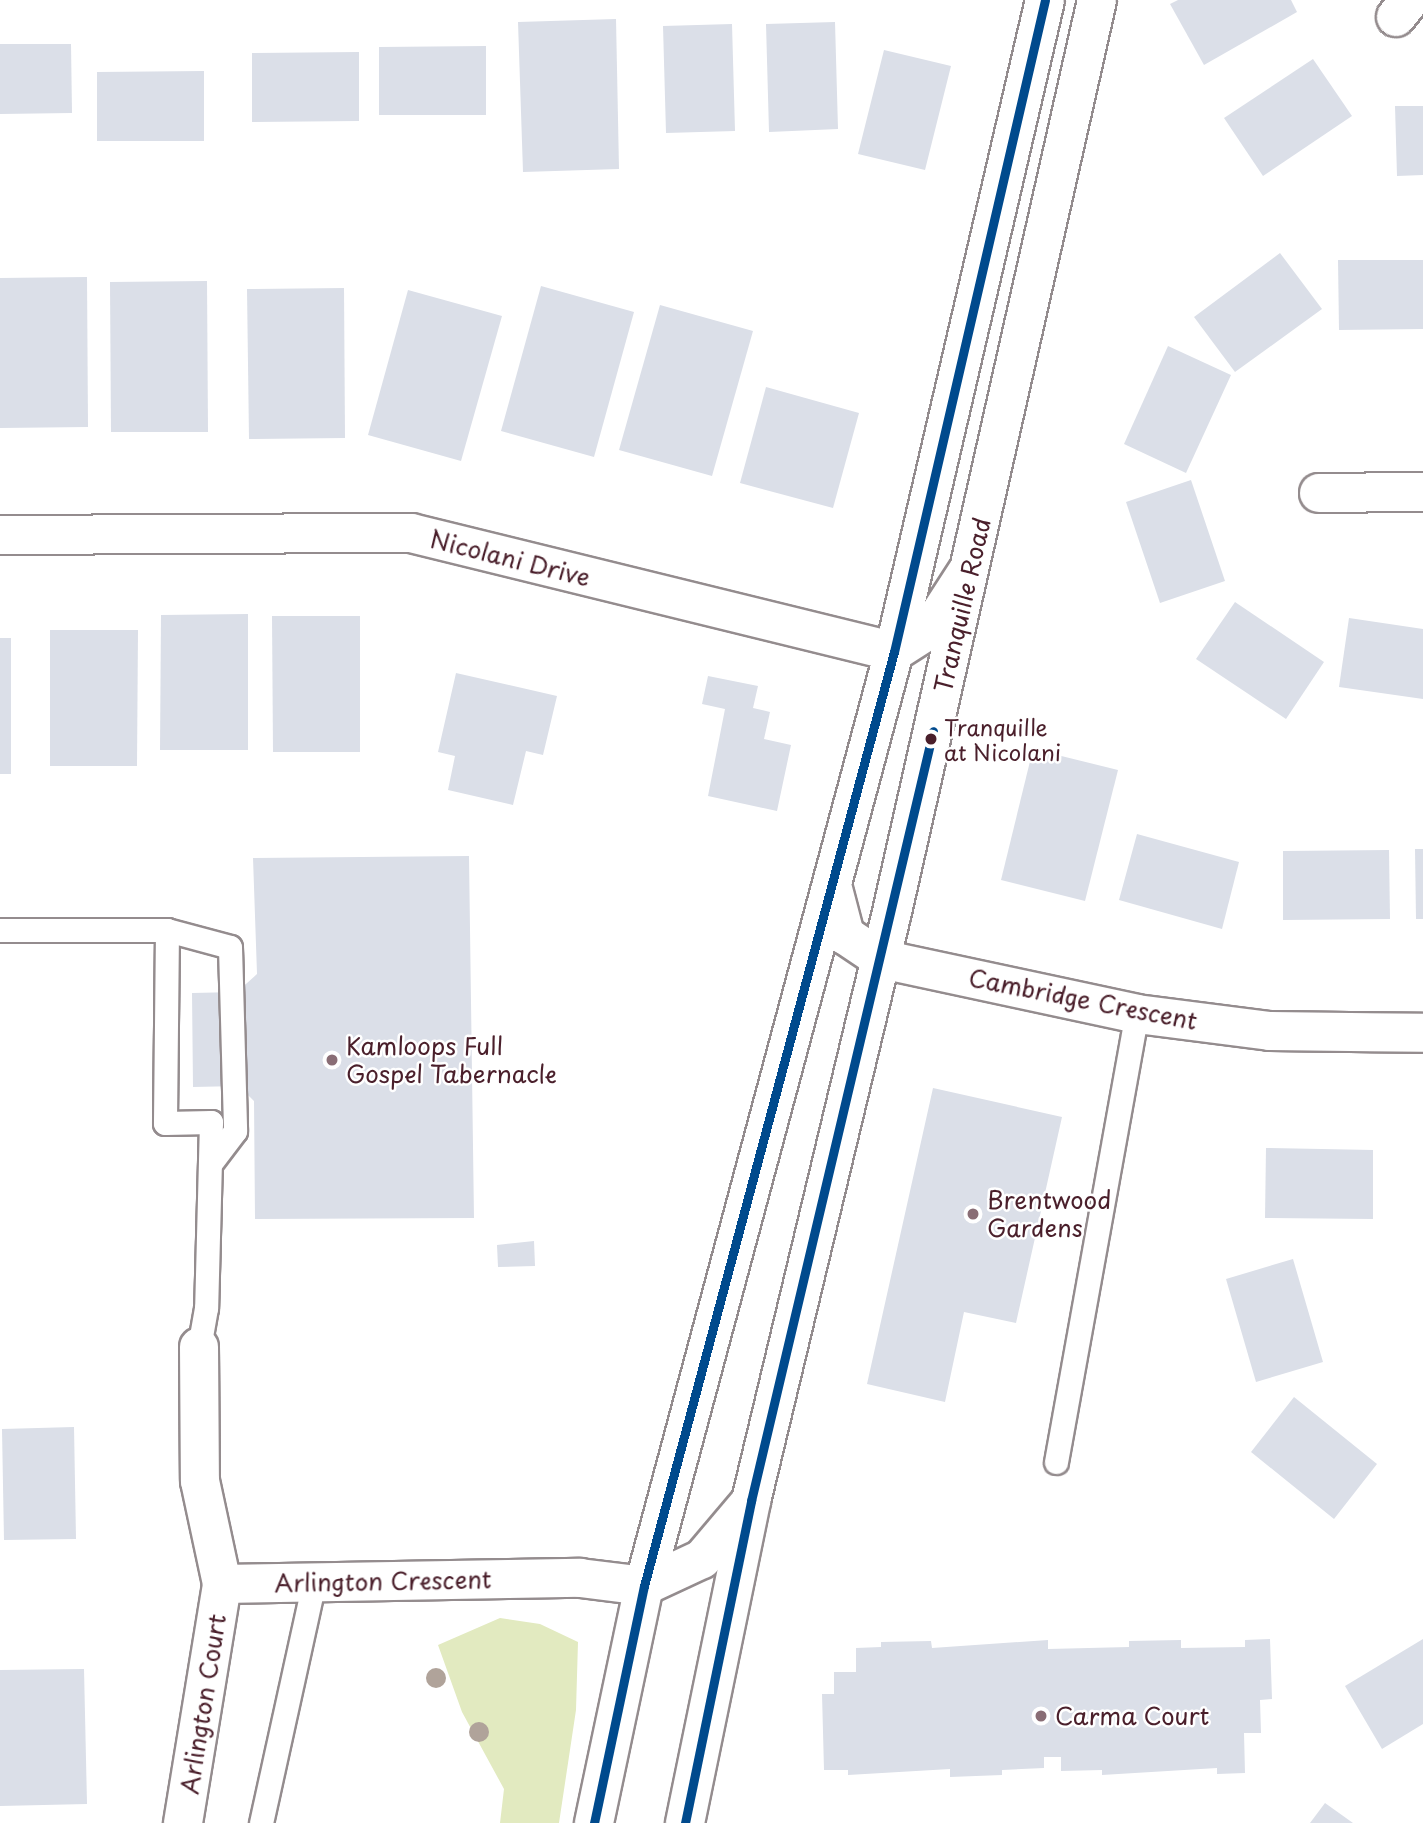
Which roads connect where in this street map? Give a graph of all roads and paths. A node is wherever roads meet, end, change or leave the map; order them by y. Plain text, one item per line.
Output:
1 (1045, 0) edge
2 (1097, 0) edge
3 (1423, 492) edge
4 (1319, 493) dead end
5 (0, 535) edge
6 (970, 567) junction
7 (894, 652) junction
8 (832, 885) junction
9 (0, 930) edge
10 (167, 930) junction
11 (881, 960) junction
12 (1137, 1014) junction
13 (1423, 1033) edge
14 (211, 1163) junction
15 (199, 1347) joint
16 (1056, 1462) dead end
17 (751, 1501) junction
18 (314, 1581) junction
19 (222, 1584) junction
20 (644, 1586) junction
21 (183, 1823) edge
22 (261, 1823) edge
23 (594, 1823) edge
24 (685, 1823) edge

1 - 7 main road
2 - 6 main road, Tranquille Road
3 - 4 main road
5 - 7 main road, Nicolani Drive
6 - 7 main road
6 - 11 main road, Tranquille Road
7 - 8 main road
8 - 11 main road, Cambridge Crescent
8 - 20 main road
9 - 10 lane
10 - 14 lane
10 - 14 lane
11 - 12 main road, Cambridge Crescent
11 - 17 main road, Tranquille Road
12 - 13 main road, Cambridge Crescent
12 - 16 lane
14 - 15 lane
15 - 19 main road
17 - 20 main road
17 - 24 main road, Tranquille Road
18 - 19 main road, Arlington Crescent
18 - 20 main road, Arlington Crescent
18 - 22 lane
19 - 21 main road, Arlington Court
20 - 23 main road

